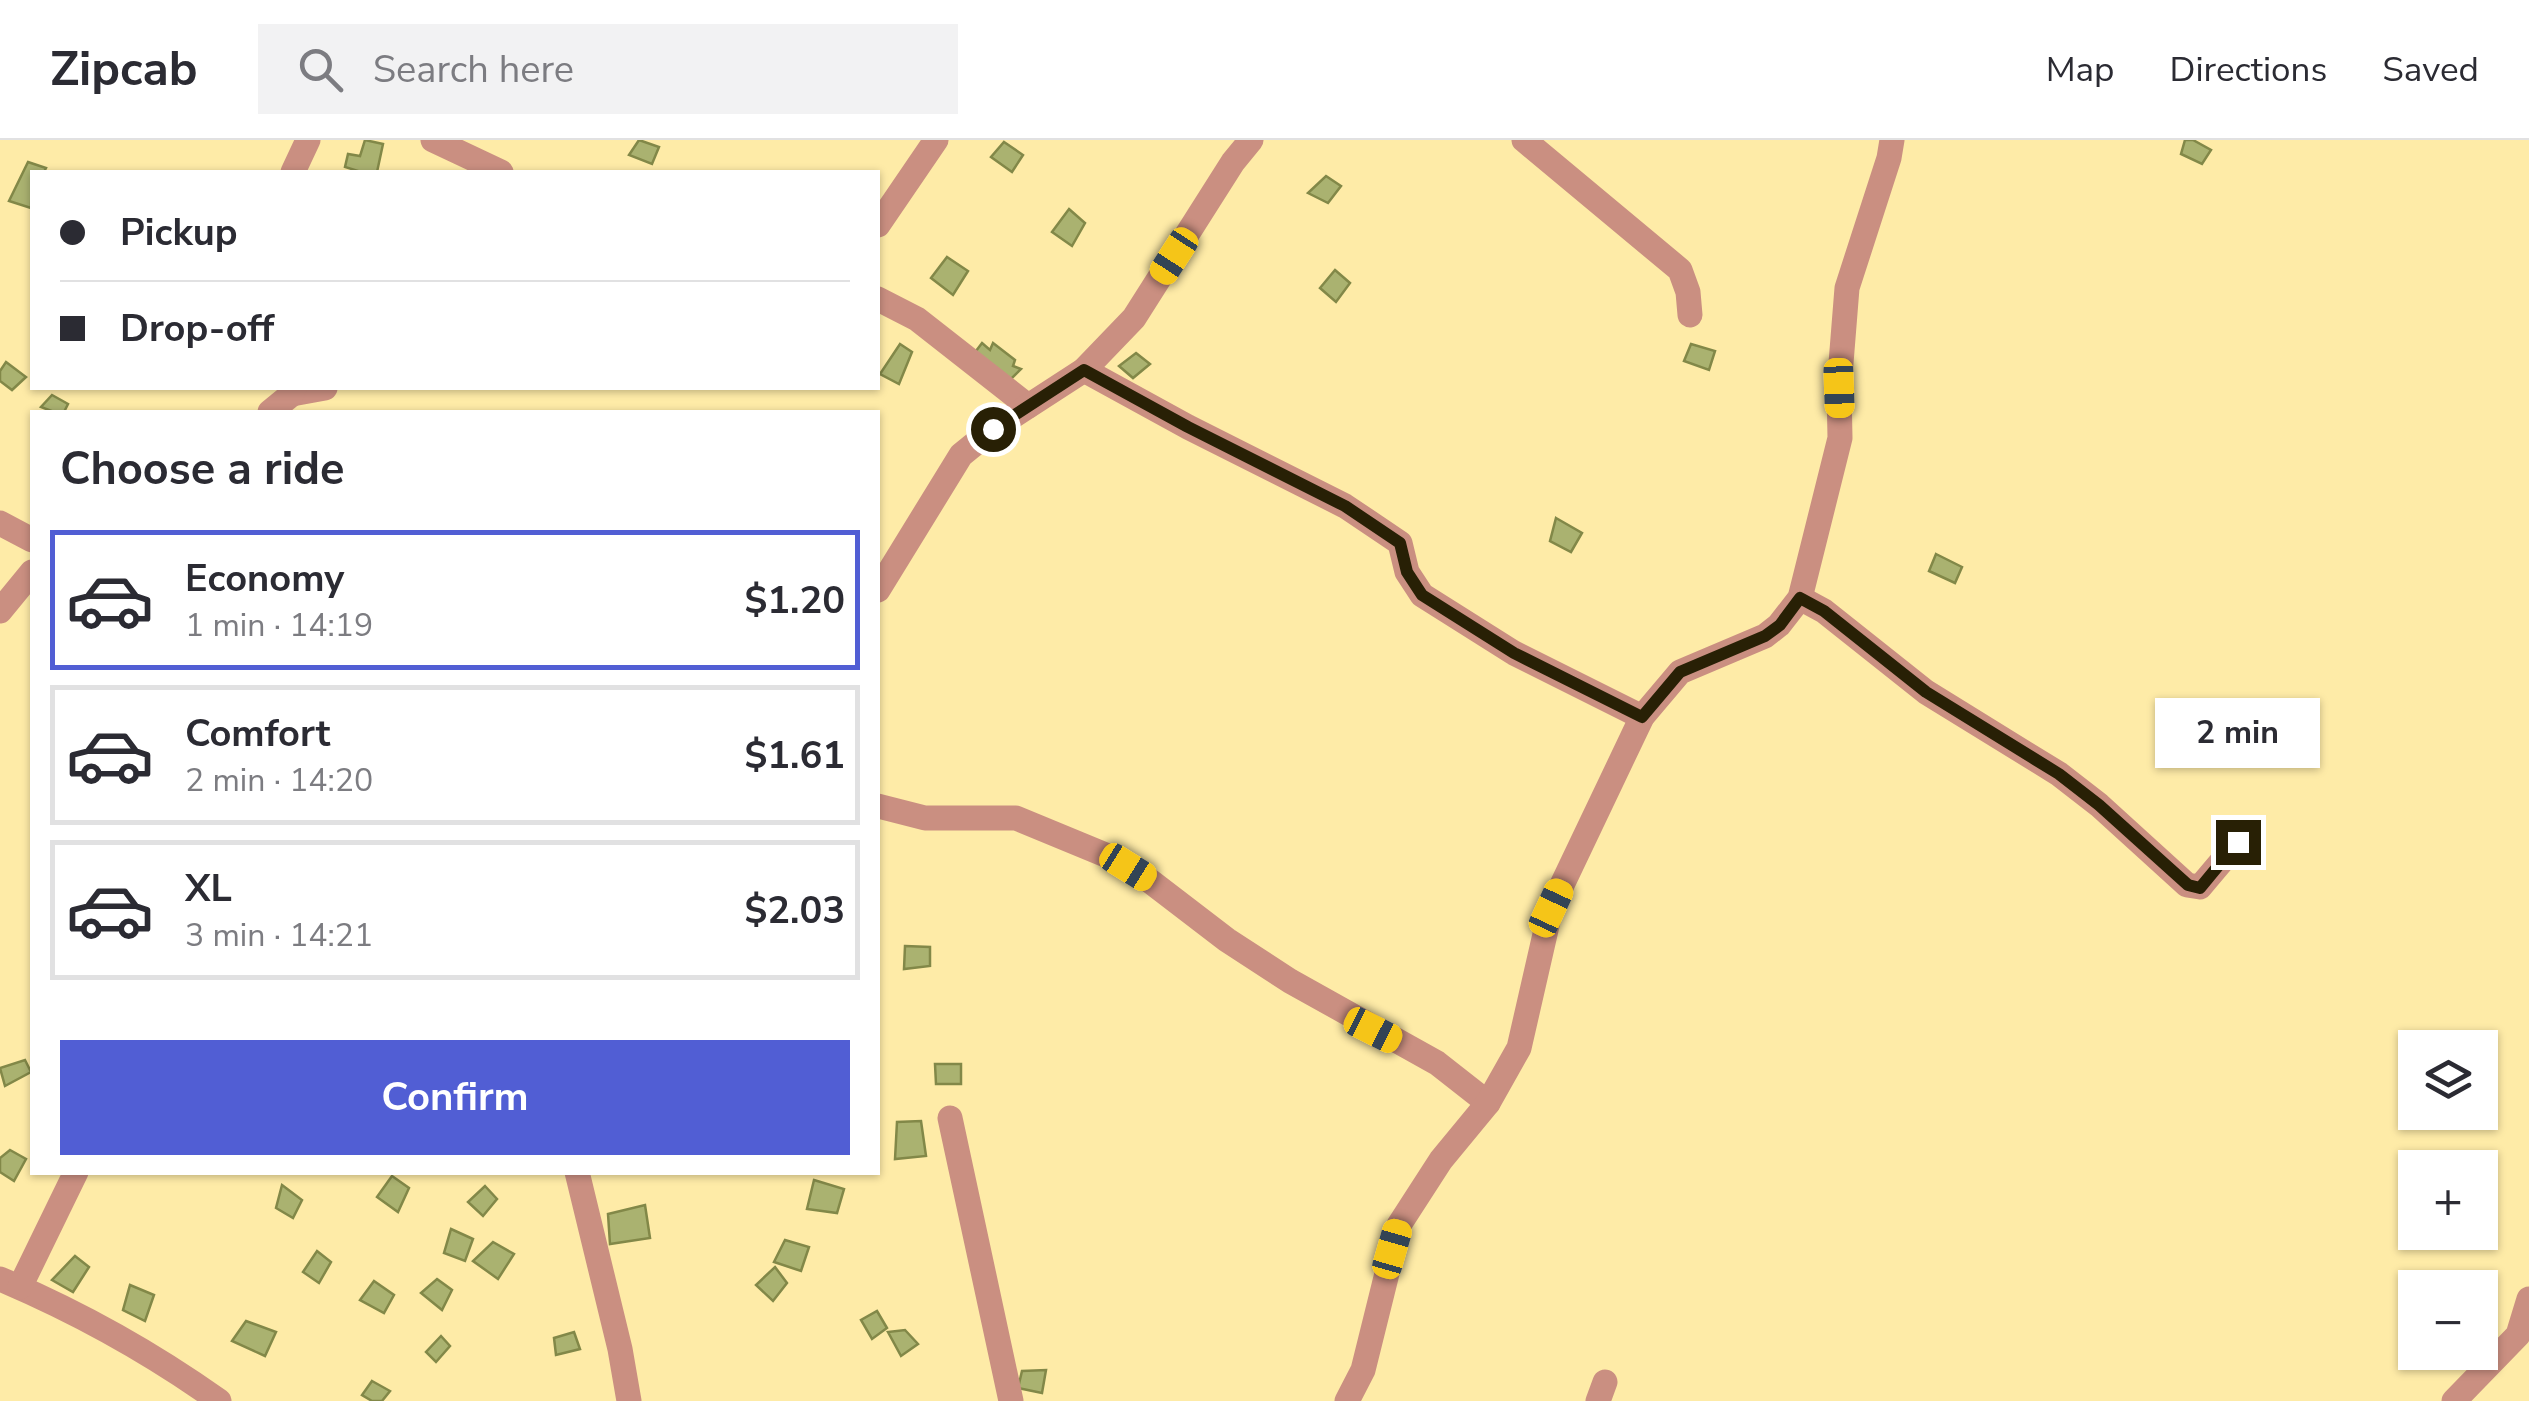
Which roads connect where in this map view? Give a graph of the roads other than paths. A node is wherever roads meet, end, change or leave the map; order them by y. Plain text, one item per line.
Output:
1 (308, 140) edge
2 (433, 140) edge
3 (936, 140) edge
4 (1251, 140) edge
5 (1524, 140) edge
6 (1892, 140) edge
7 (294, 170) edge
8 (497, 170) edge
9 (880, 222) edge
10 (880, 300) edge
11 (1690, 315) dead end
12 (1084, 370) junction
13 (293, 390) edge
14 (1028, 406) junction
15 (272, 410) edge
16 (0, 523) edge
17 (30, 539) edge
18 (30, 574) edge
19 (880, 587) edge
20 (1800, 598) junction
21 (0, 611) edge
22 (1642, 717) junction
23 (880, 806) edge
24 (2238, 842) dead end
25 (1488, 1103) junction
26 (950, 1118) dead end
27 (74, 1175) edge
28 (579, 1175) edge
29 (10, 1283) edge
30 (2529, 1298) edge
31 (219, 1401) edge
32 (629, 1401) edge
33 (1011, 1401) edge
34 (1347, 1401) edge
35 (2454, 1401) edge

1 - 7 street
2 - 8 street
3 - 9 street
4 - 12 street
5 - 11 street
6 - 20 street
10 - 14 street
12 - 14 street
12 - 22 street
13 - 15 street
14 - 19 street
16 - 17 street
18 - 21 street
20 - 22 street
20 - 24 street
22 - 25 street
23 - 25 street
25 - 34 street
26 - 33 street
27 - 29 street
28 - 32 street
29 - 31 street
30 - 35 street

